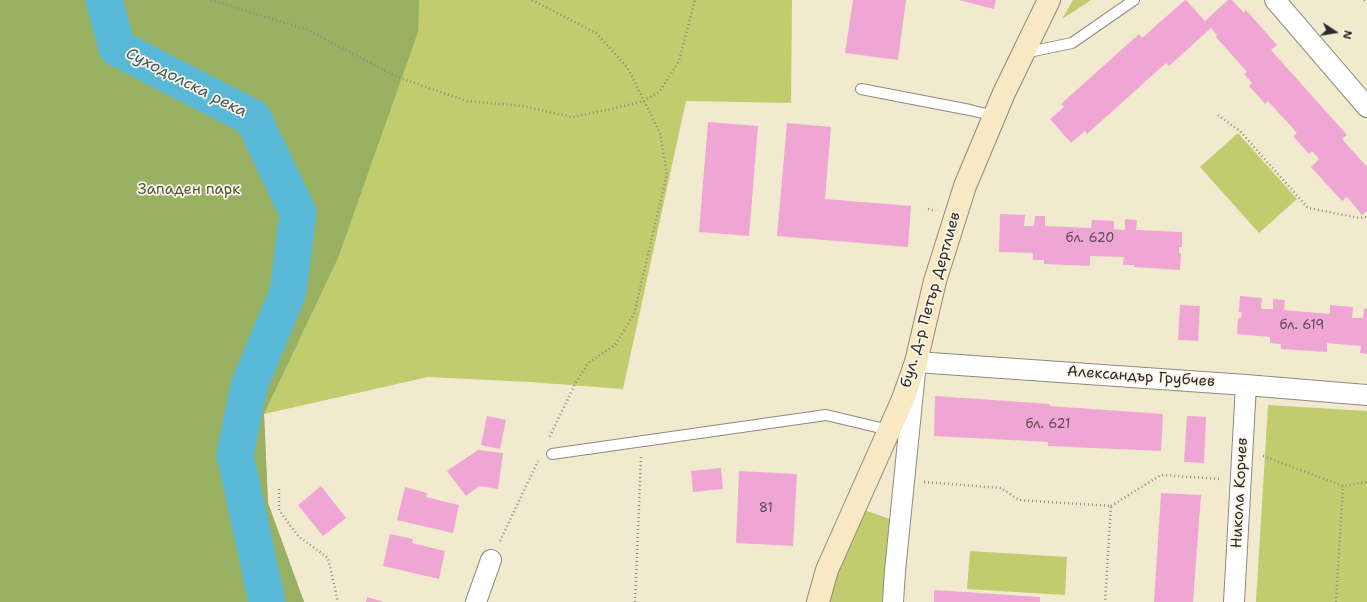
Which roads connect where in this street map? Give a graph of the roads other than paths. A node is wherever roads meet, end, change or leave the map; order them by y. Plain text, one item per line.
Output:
1 (1049, 0) edge
2 (1134, 0) edge
3 (1275, 0) edge
4 (1022, 54) junction
5 (861, 89) dead end
6 (1367, 107) edge
7 (994, 116) junction
8 (916, 362) junction
9 (1246, 385) junction
10 (1367, 395) edge
11 (889, 430) junction
12 (546, 454) road end
13 (491, 560) road end
14 (476, 602) edge
15 (818, 602) edge
16 (893, 602) edge
17 (1234, 602) edge

1 - 4 main road, бул. Д-р Петър Дертлиев
2 - 4 lane
3 - 6 street
4 - 7 main road, бул. Д-р Петър Дертлиев
5 - 7 lane
7 - 8 main road, бул. Д-р Петър Дертлиев
8 - 9 street, Александър Грубчев
8 - 11 main road, бул. Д-р Петър Дертлиев
8 - 16 street
9 - 10 street, Александър Грубчев
9 - 17 street, Никола Корчев
11 - 12 lane
11 - 15 main road, бул. Д-р Петър Дертлиев
13 - 14 street

